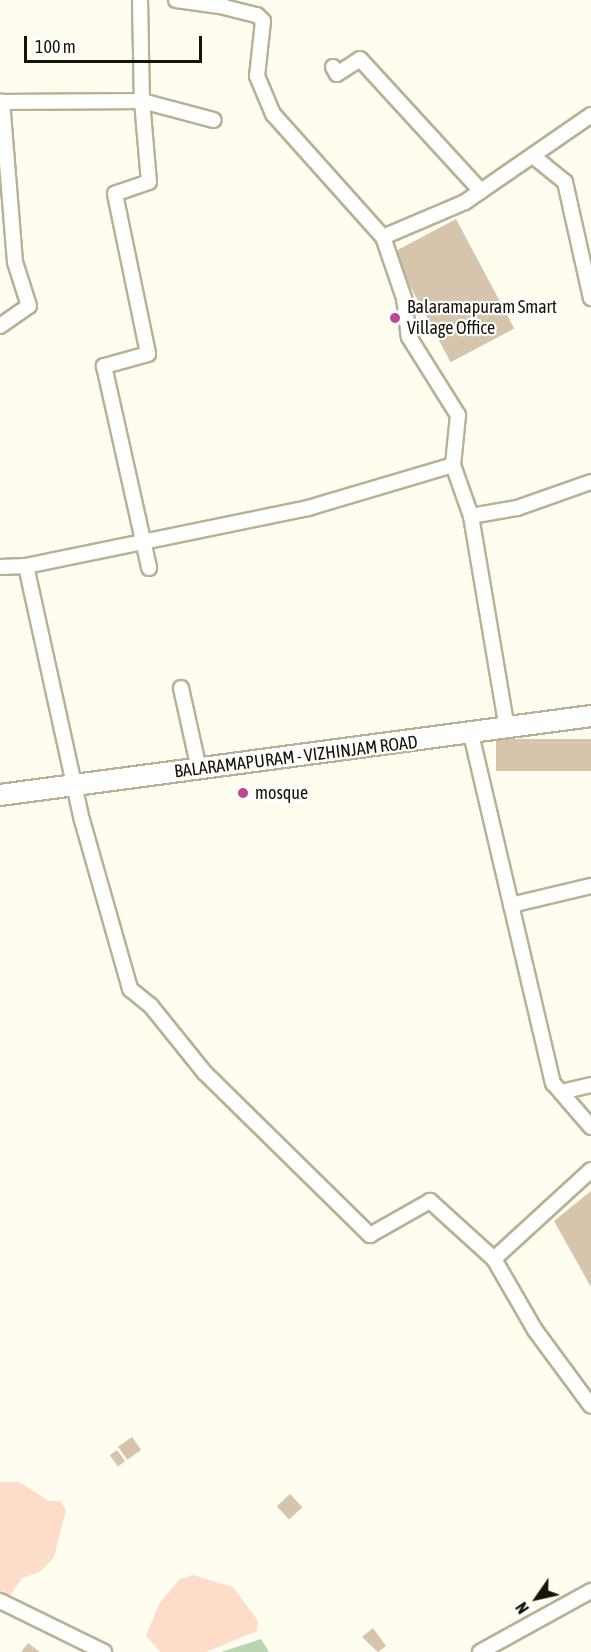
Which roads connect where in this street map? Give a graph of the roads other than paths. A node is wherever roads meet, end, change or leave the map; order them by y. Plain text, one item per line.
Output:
1 (140, 0) edge
2 (176, 0) edge
3 (220, 3) edge
4 (333, 67) dead end
5 (142, 101) junction
6 (591, 115) edge
7 (213, 120) dead end
8 (533, 156) junction
9 (3, 169) edge
10 (481, 191) junction
11 (383, 237) junction
12 (591, 298) edge
13 (0, 326) edge
14 (453, 465) junction
15 (591, 482) edge
16 (471, 516) junction
17 (142, 540) junction
18 (26, 566) junction
19 (0, 567) edge
20 (149, 568) dead end
21 (181, 688) dead end
22 (591, 716) edge
23 (507, 728) junction
24 (471, 734) junction
25 (199, 769) junction
26 (74, 785) junction
27 (0, 795) edge
28 (591, 886) edge
29 (511, 905) junction
30 (591, 1085) edge
31 (561, 1092) junction
32 (591, 1127) edge
33 (591, 1170) edge
34 (494, 1259) junction
35 (591, 1406) edge
36 (591, 1591) edge
37 (0, 1601) edge
38 (105, 1652) edge
39 (480, 1652) edge

1 - 5 street
2 - 3 street
3 - 11 street
4 - 10 street
5 - 7 street
5 - 9 street
5 - 17 street
6 - 8 street
8 - 10 street
8 - 12 street
9 - 13 street
10 - 11 street
11 - 14 street
14 - 16 street
14 - 17 street
15 - 16 street
16 - 23 street
17 - 18 street
17 - 20 street
18 - 19 street
18 - 26 street
21 - 25 street
22 - 23 main road, BALARAMAPURAM - VIZHINJAM ROAD
23 - 24 main road, BALARAMAPURAM - VIZHINJAM ROAD
24 - 25 main road, BALARAMAPURAM - VIZHINJAM ROAD
24 - 29 street
25 - 26 main road, BALARAMAPURAM - VIZHINJAM ROAD
26 - 27 main road, BALARAMAPURAM - VIZHINJAM ROAD
26 - 34 street
28 - 29 street
29 - 31 street
30 - 31 street
31 - 32 street
33 - 34 street
34 - 35 street
36 - 39 street
37 - 38 street

